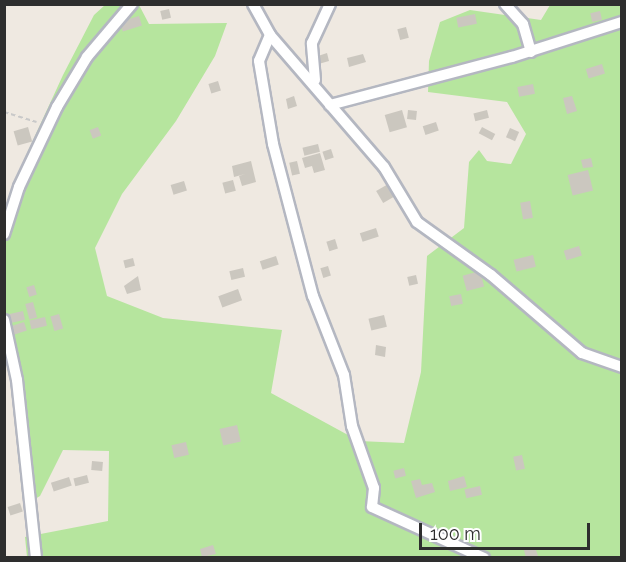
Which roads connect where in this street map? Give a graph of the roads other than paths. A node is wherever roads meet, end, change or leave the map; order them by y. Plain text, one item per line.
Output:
1 (132, 4) edge
2 (254, 4) edge
3 (330, 4) edge
4 (505, 4) edge
5 (621, 22) edge
6 (270, 34) junction
7 (531, 52) junction
8 (316, 84) junction
9 (330, 105) junction
10 (4, 234) edge
11 (4, 320) edge
12 (621, 367) edge
13 (36, 558) edge
14 (484, 558) edge

1 - 10 street
2 - 6 street
3 - 8 street
4 - 7 street
5 - 7 street
6 - 8 street
6 - 14 street
7 - 9 street
8 - 9 street
9 - 12 street
11 - 13 street

